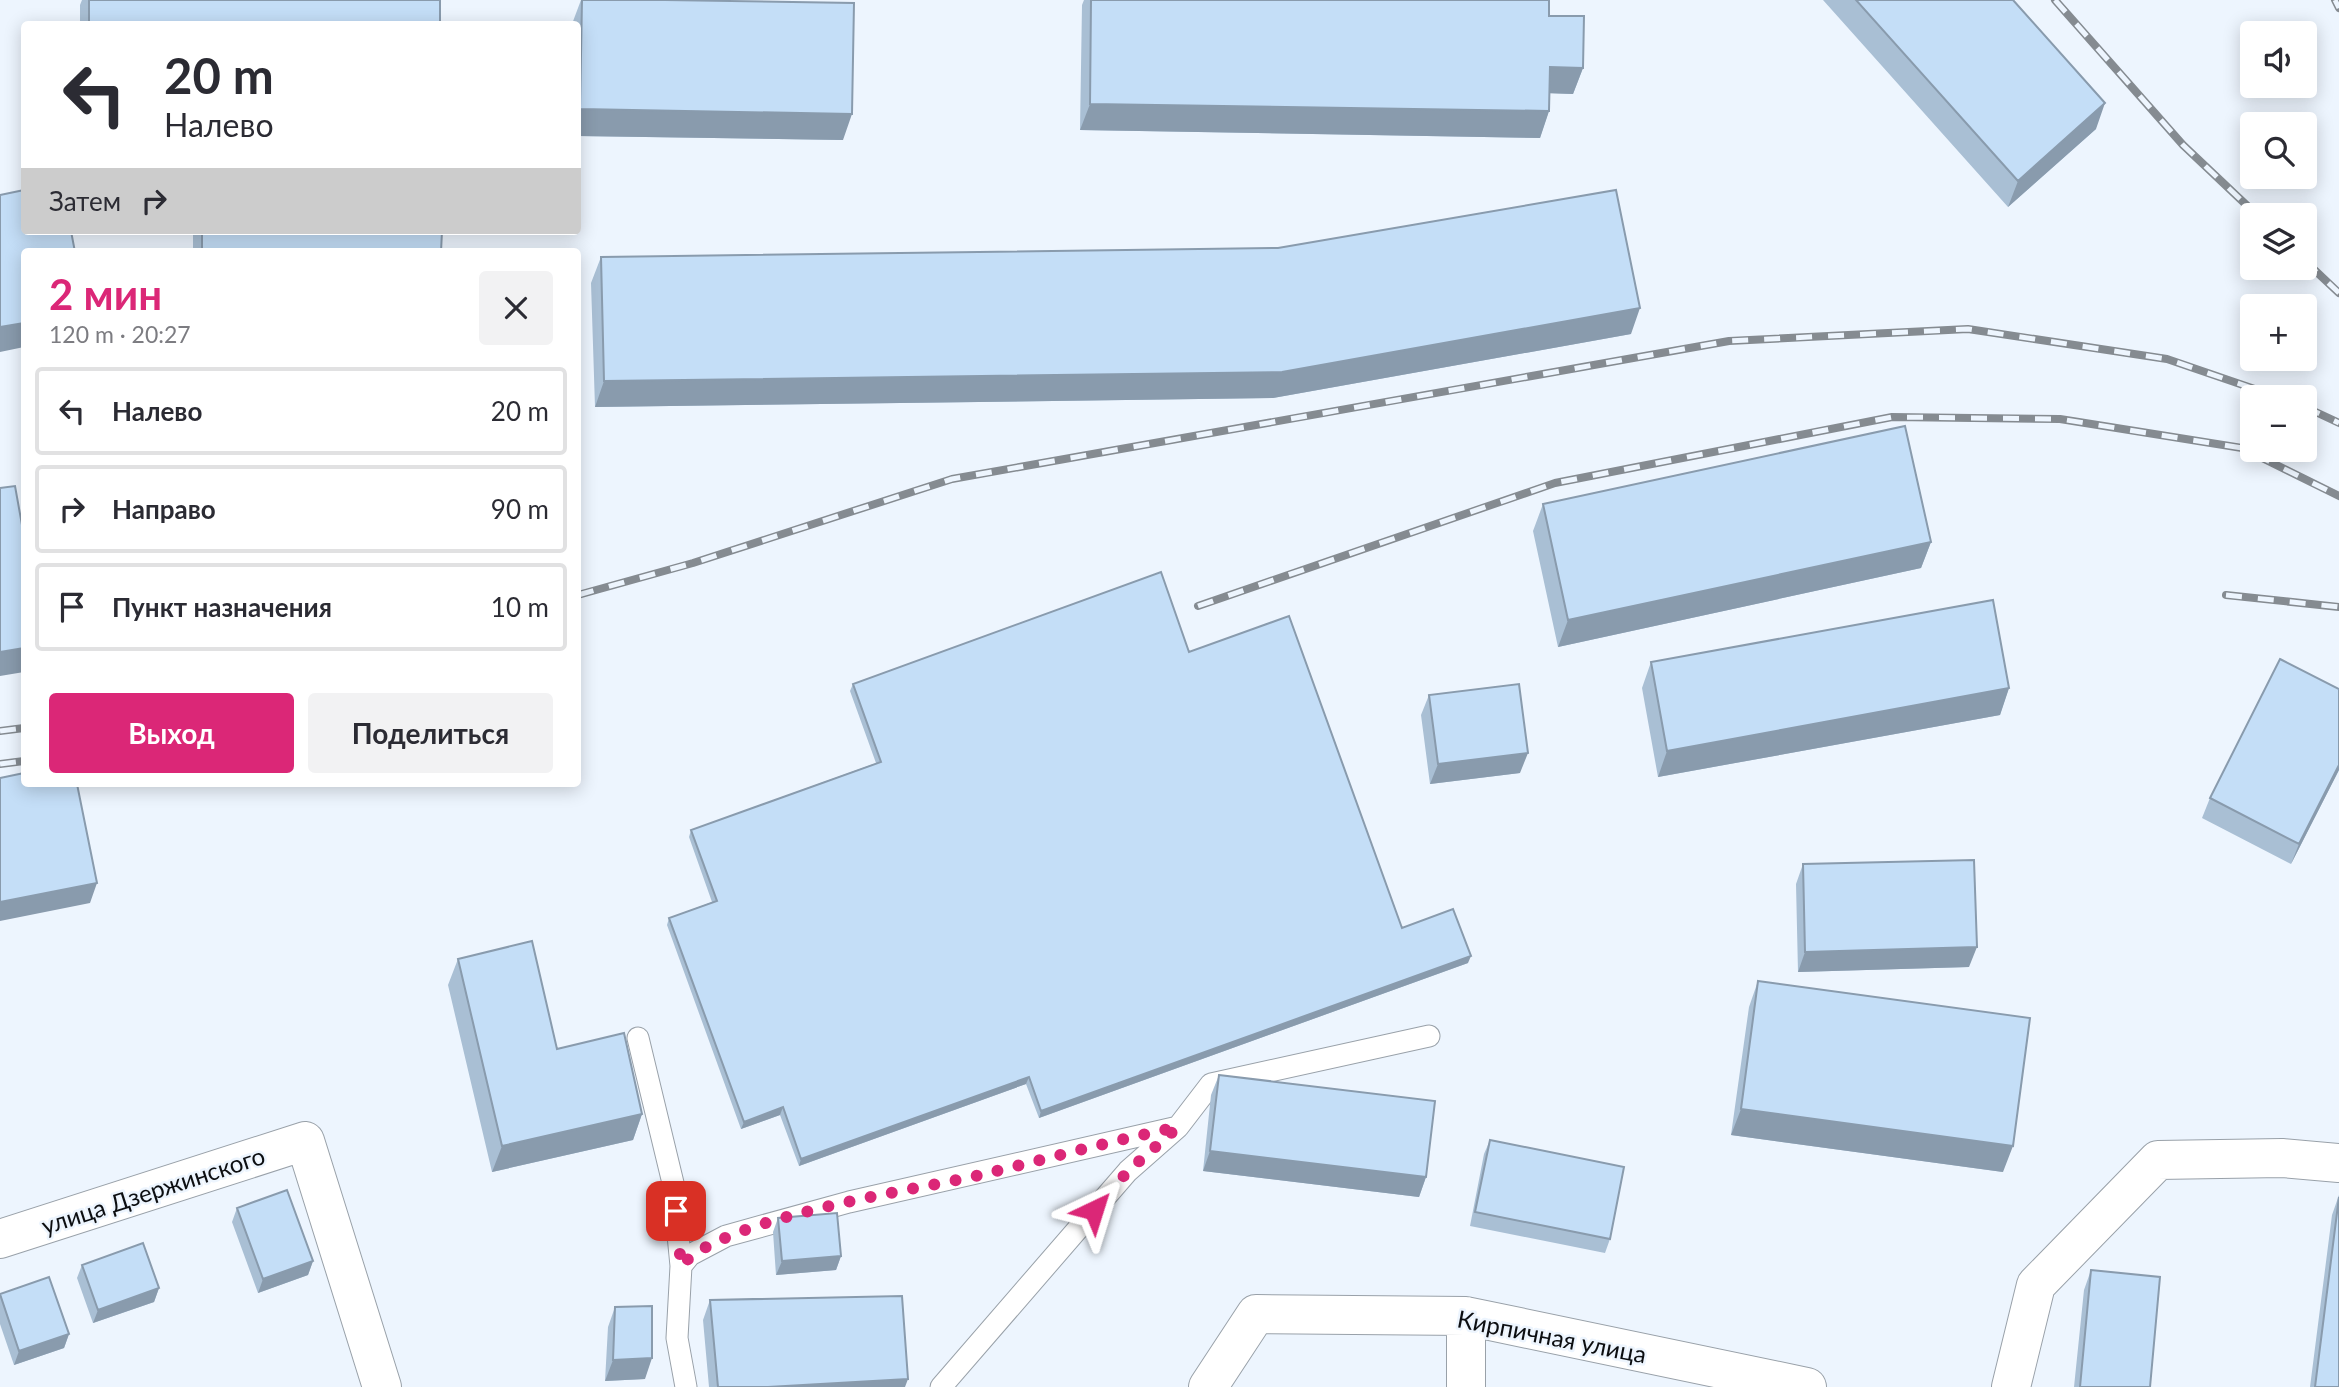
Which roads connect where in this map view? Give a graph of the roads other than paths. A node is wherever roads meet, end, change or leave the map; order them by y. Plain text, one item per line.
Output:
1 (1429, 1036) dead end
2 (638, 1038) dead end
3 (1178, 1127) junction
4 (2339, 1163) edge
5 (0, 1239) edge
6 (681, 1266) junction
7 (1466, 1317) junction
8 (382, 1387) edge
9 (686, 1387) edge
10 (941, 1387) edge
11 (1209, 1387) edge
12 (1466, 1387) edge
13 (1807, 1387) edge
14 (2011, 1387) edge

1 - 3 lane
2 - 6 lane
3 - 6 lane
3 - 10 lane
4 - 14 street
5 - 8 street, улица Дзержинского
6 - 9 lane
7 - 11 street, Кирпичная улица
7 - 12 street
7 - 13 street, Кирпичная улица

